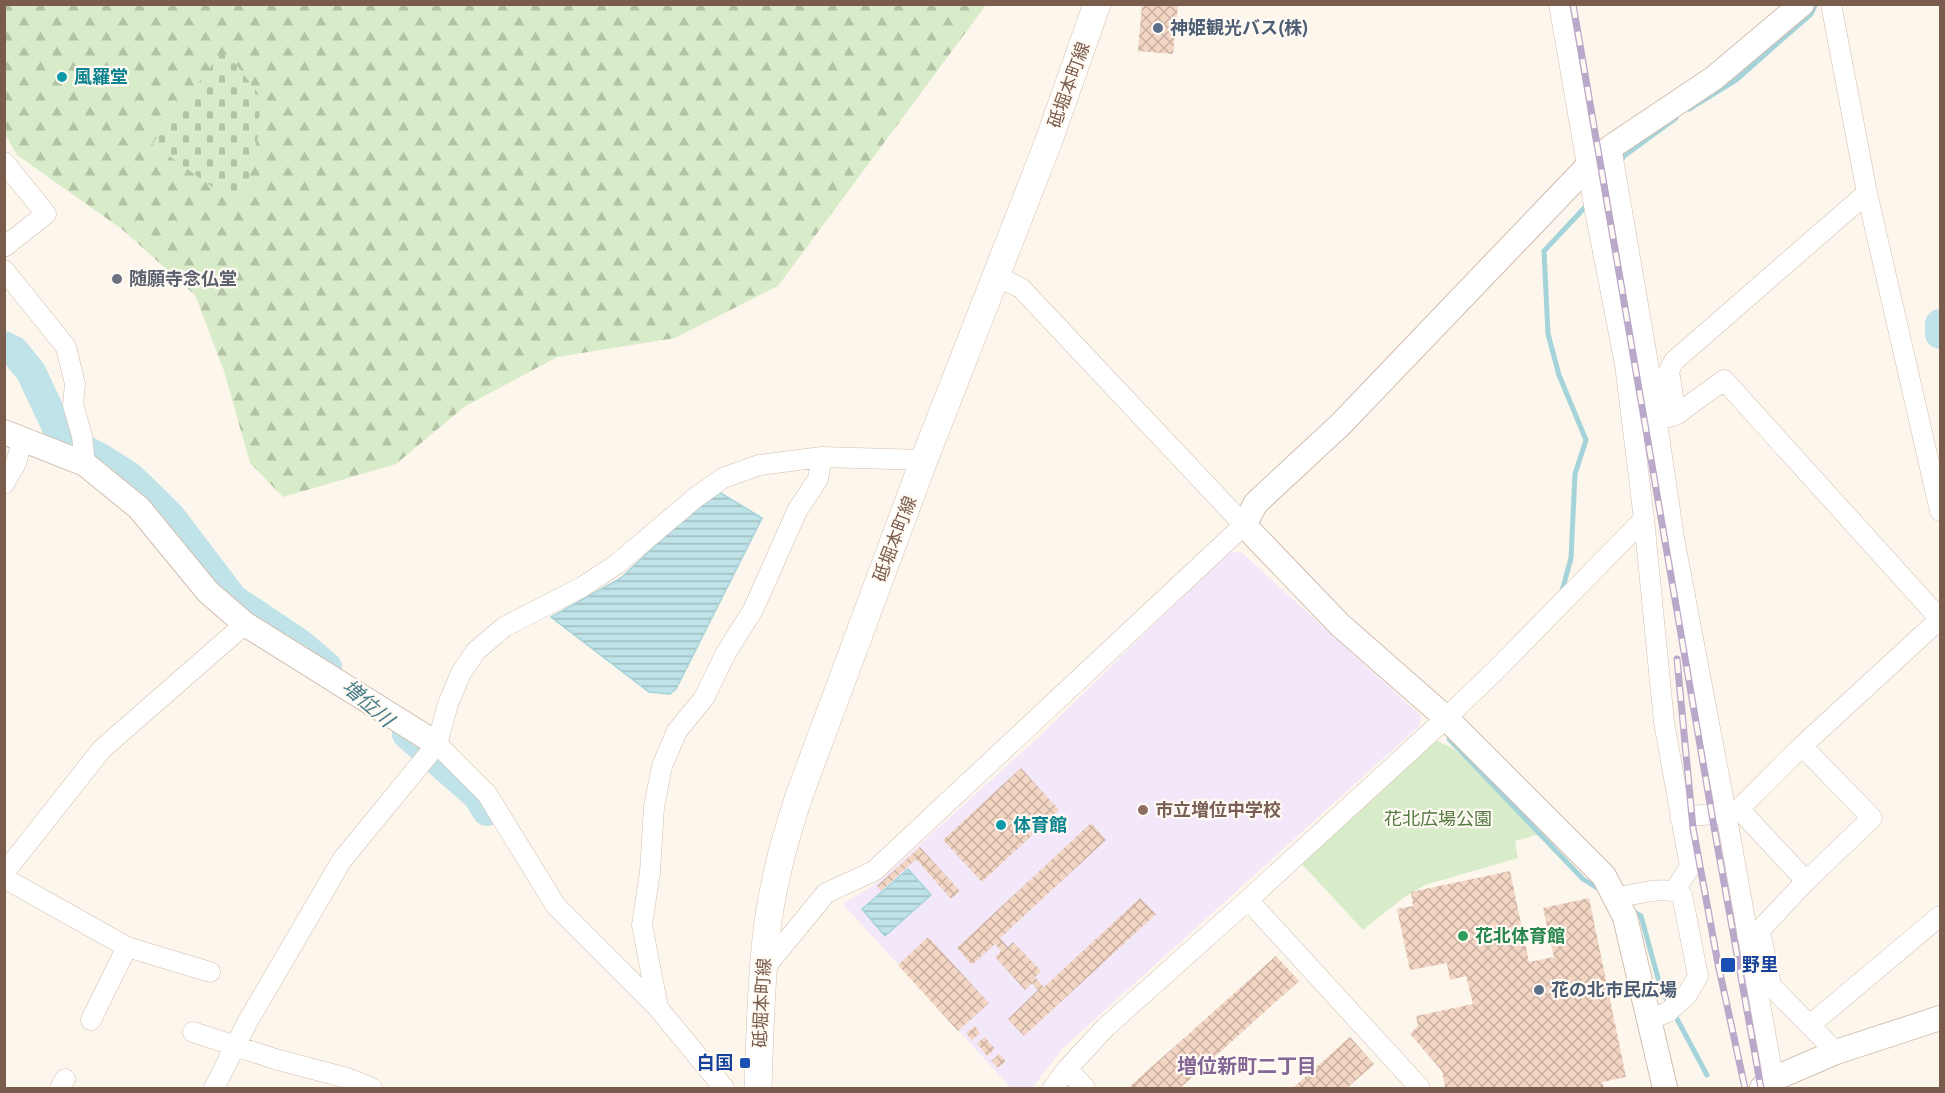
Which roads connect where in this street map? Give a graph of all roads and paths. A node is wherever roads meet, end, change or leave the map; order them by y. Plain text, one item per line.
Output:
1 (1097, 4) edge
2 (1559, 4) edge
3 (1802, 4) edge
4 (1831, 4) edge
5 (1611, 147) junction
6 (4, 162) edge
7 (1588, 166) junction
8 (1867, 192) junction
9 (4, 247) edge
10 (4, 270) edge
11 (996, 276) junction
12 (1666, 417) junction
13 (13, 436) edge
14 (822, 457) junction
15 (924, 460) junction
16 (85, 464) junction
17 (4, 484) edge
18 (1941, 511) edge
19 (1644, 519) junction
20 (1244, 525) junction
21 (1940, 619) edge
22 (245, 624) junction
23 (1446, 718) junction
24 (437, 744) junction
25 (1802, 746) junction
26 (1733, 811) junction
27 (1680, 817) junction
28 (4, 875) edge
29 (1806, 881) junction
30 (1676, 890) junction
31 (1615, 898) junction
32 (1248, 900) junction
33 (1941, 916) edge
34 (1753, 933) junction
35 (127, 947) junction
36 (763, 970) junction
37 (210, 972) dead end
38 (658, 1008) junction
39 (1941, 1018) edge
40 (91, 1020) dead end
41 (1648, 1020) junction
42 (1810, 1025) junction
43 (193, 1032) dead end
44 (237, 1044) junction
45 (1836, 1052) junction
46 (1067, 1069) junction
47 (1770, 1085) edge
48 (214, 1089) edge
49 (372, 1089) edge
50 (724, 1089) edge
51 (758, 1089) edge
52 (1053, 1089) edge
53 (1085, 1089) edge
54 (1420, 1089) edge
55 (1665, 1089) edge

1 - 11 main road, 砥堀本町線
2 - 7 street
3 - 5 street
4 - 8 street
5 - 7 street
5 - 12 street
6 - 9 street
7 - 19 street
7 - 20 street
8 - 12 street
8 - 18 street
10 - 16 street
11 - 15 main road, 砥堀本町線
11 - 20 street
12 - 21 street
12 - 26 street
13 - 16 street
13 - 17 street
14 - 15 street
14 - 24 street
14 - 38 street
15 - 36 main road, 砥堀本町線
16 - 22 street
19 - 23 street
19 - 27 street
20 - 23 street
20 - 36 street
21 - 25 street
22 - 24 street
22 - 28 street
23 - 31 street
23 - 32 street
24 - 38 street
24 - 44 street
25 - 26 street
25 - 29 street
26 - 27 street
26 - 29 street
26 - 34 street
27 - 30 street
28 - 35 street
29 - 34 street
30 - 31 street
30 - 41 street
31 - 41 street
32 - 46 street
32 - 54 street
33 - 42 street
34 - 42 street
34 - 47 street
35 - 37 street
35 - 40 street
36 - 51 main road, 砥堀本町線
38 - 50 street
39 - 45 street
41 - 55 street
42 - 45 street
43 - 44 street
44 - 48 street
44 - 49 street
45 - 47 street
46 - 52 street
46 - 53 street

